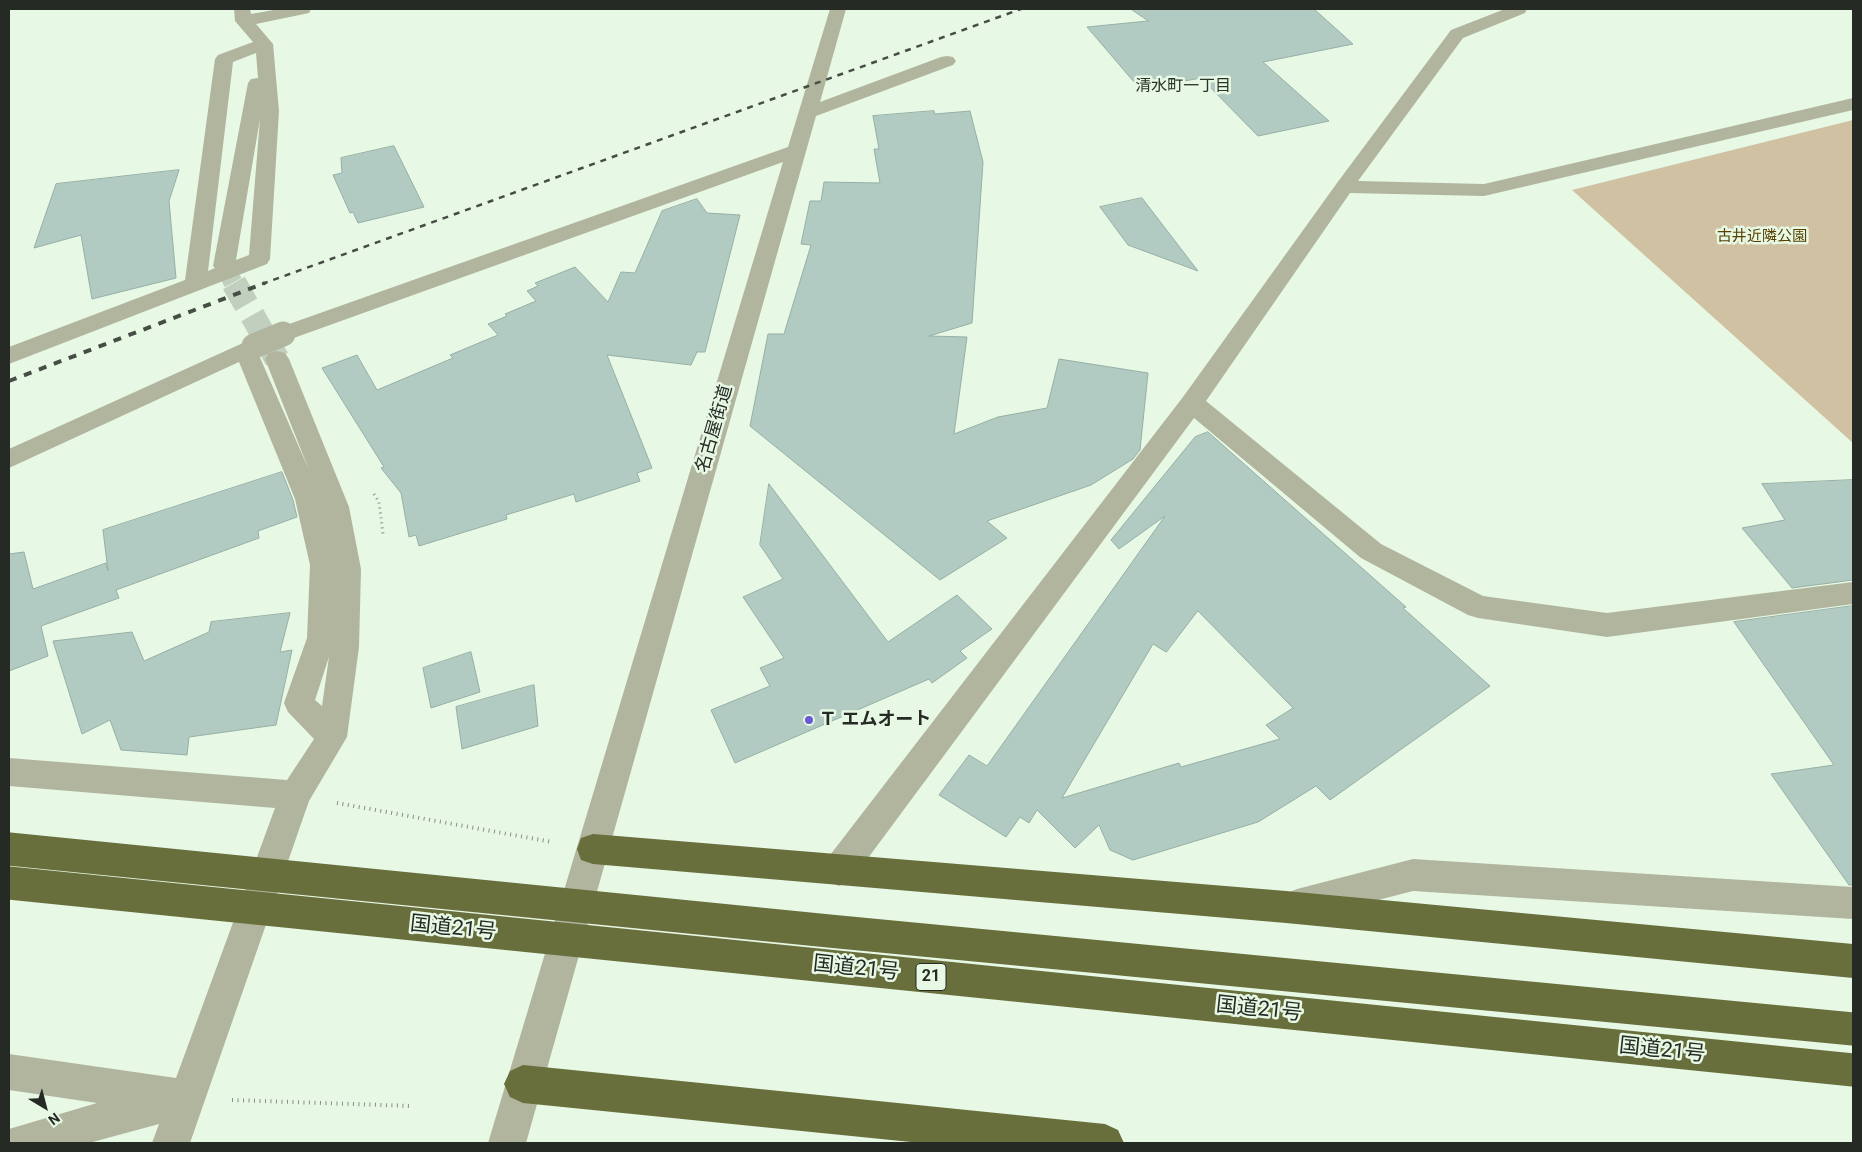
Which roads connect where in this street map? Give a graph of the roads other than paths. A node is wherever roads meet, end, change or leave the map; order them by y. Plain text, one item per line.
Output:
1 (303, 9) edge
2 (838, 9) edge
3 (1519, 9) edge
4 (243, 15) edge
5 (264, 44) junction
6 (947, 61) dead end
7 (1853, 104) edge
8 (808, 112) junction
9 (797, 150) junction
10 (1344, 187) junction
11 (224, 266) tunnel mouth
12 (195, 284) junction
13 (265, 347) junction
14 (9, 356) edge
15 (1192, 403) junction
16 (9, 459) edge
17 (1853, 593) edge
18 (9, 772) edge
19 (295, 796) junction
20 (9, 849) edge
21 (593, 849) junction
22 (839, 870) junction
23 (9, 884) edge
24 (1853, 903) edge
25 (1286, 907) junction
26 (1853, 961) edge
27 (1853, 1029) edge
28 (1853, 1070) edge
29 (9, 1072) edge
30 (523, 1084) junction
31 (186, 1098) junction
32 (21, 1143) edge
33 (171, 1143) edge
34 (507, 1143) edge
35 (1105, 1143) edge

1 - 4 street
2 - 8 street, 名古屋街道
3 - 10 street
4 - 5 street
5 - 11 street
5 - 12 street
5 - 12 street
6 - 8 street
7 - 10 street
8 - 9 street, 名古屋街道
9 - 13 street
9 - 21 street, 名古屋街道
10 - 15 street
12 - 14 street
13 - 16 street
13 - 19 street
15 - 17 street
15 - 22 street
18 - 19 street
19 - 31 street
20 - 27 highway, 国道21号 / 21, bridge
21 - 22 highway
21 - 30 street, 名古屋街道
22 - 25 highway
23 - 28 highway, 国道21号 / 21, bridge
24 - 25 street
25 - 26 highway
29 - 31 street
30 - 34 street, 名古屋街道
30 - 35 highway
31 - 32 street
31 - 33 street

